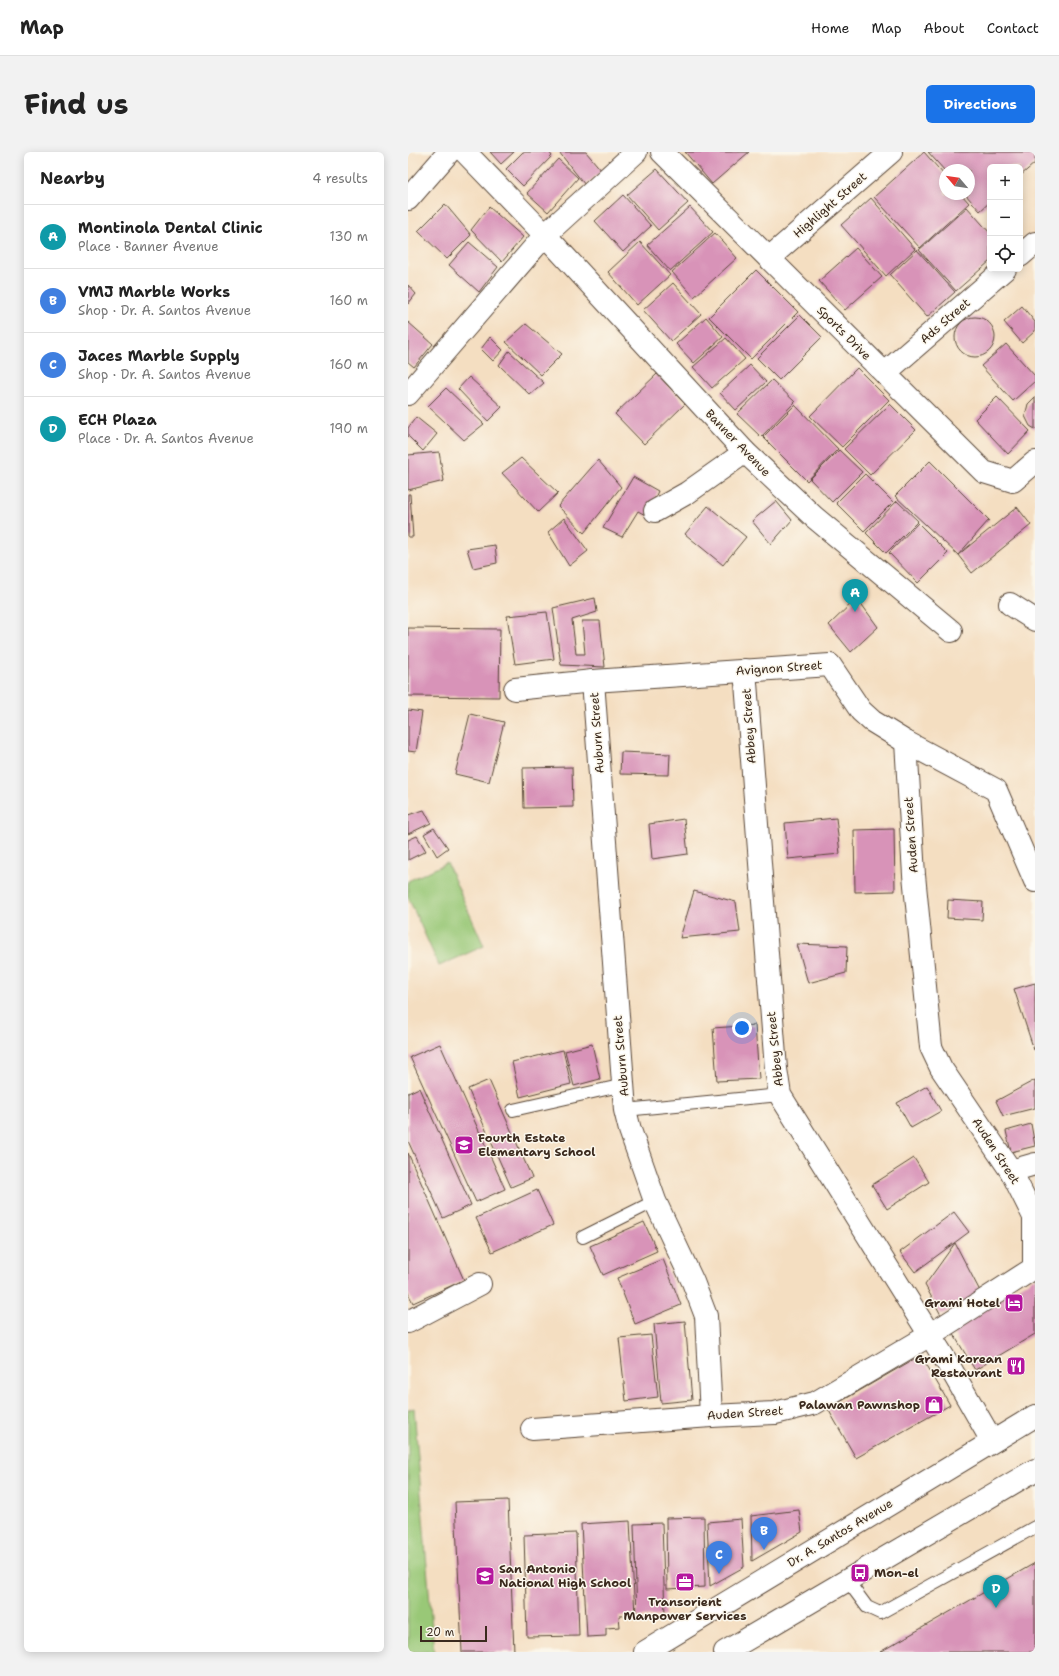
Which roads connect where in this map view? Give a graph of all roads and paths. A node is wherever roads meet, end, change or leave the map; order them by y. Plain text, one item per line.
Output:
1 (450, 152) edge
2 (465, 152) edge
3 (636, 152) edge
4 (662, 152) edge
5 (891, 152) edge
6 (408, 199) edge
7 (545, 235) junction
8 (1035, 243) edge
9 (1023, 253) edge
10 (769, 258) junction
11 (1002, 272) edge
12 (885, 373) junction
13 (408, 394) edge
14 (746, 452) junction
15 (1035, 462) edge
16 (655, 511) dead end
17 (1010, 604) dead end
18 (1035, 620) edge
19 (951, 631) dead end
20 (745, 670) junction
21 (593, 681) junction
22 (514, 689) dead end
23 (906, 742) junction
24 (1035, 881) edge
25 (624, 1085) junction
26 (780, 1095) junction
27 (513, 1110) dead end
28 (625, 1110) junction
29 (1035, 1164) edge
30 (1011, 1170) junction
31 (655, 1201) junction
32 (583, 1237) dead end
33 (480, 1284) dead end
34 (408, 1322) edge
35 (930, 1335) junction
36 (711, 1416) junction
37 (1035, 1416) edge
38 (532, 1429) dead end
39 (992, 1441) junction
40 (1035, 1470) edge
41 (1035, 1527) edge
42 (847, 1580) junction
43 (646, 1652) edge
44 (724, 1652) edge

1 - 6 street
2 - 7 street, Banner Avenue
3 - 7 street
4 - 10 street, Sports Drive
5 - 10 street, Highlight Street
7 - 13 street
7 - 14 street, Banner Avenue
8 - 9 street
10 - 12 street, Sports Drive
11 - 12 street, Ads Street
12 - 15 street, Sports Drive
14 - 16 street
14 - 19 street, Banner Avenue
17 - 18 street
20 - 21 street, Avignon Street
20 - 23 street, Avignon Street
20 - 26 street, Abbey Street
21 - 22 street, Avignon Street
21 - 25 street, Auburn Street
23 - 24 street, Avignon Street
23 - 30 street, Auden Street
25 - 27 lane
25 - 28 street, Auburn Street
26 - 28 lane
26 - 35 street, Abbey Street
28 - 31 street, Auburn Street
29 - 30 street
30 - 35 street, Auden Street
31 - 32 lane
31 - 36 street, Auburn Street
33 - 34 street
35 - 36 street, Auden Street
35 - 39 street, Abbey Street
36 - 38 street, Auden Street
37 - 39 street, Dr. A. Santos Avenue
39 - 43 street, Dr. A. Santos Avenue
40 - 42 street
41 - 42 lane
42 - 44 street

